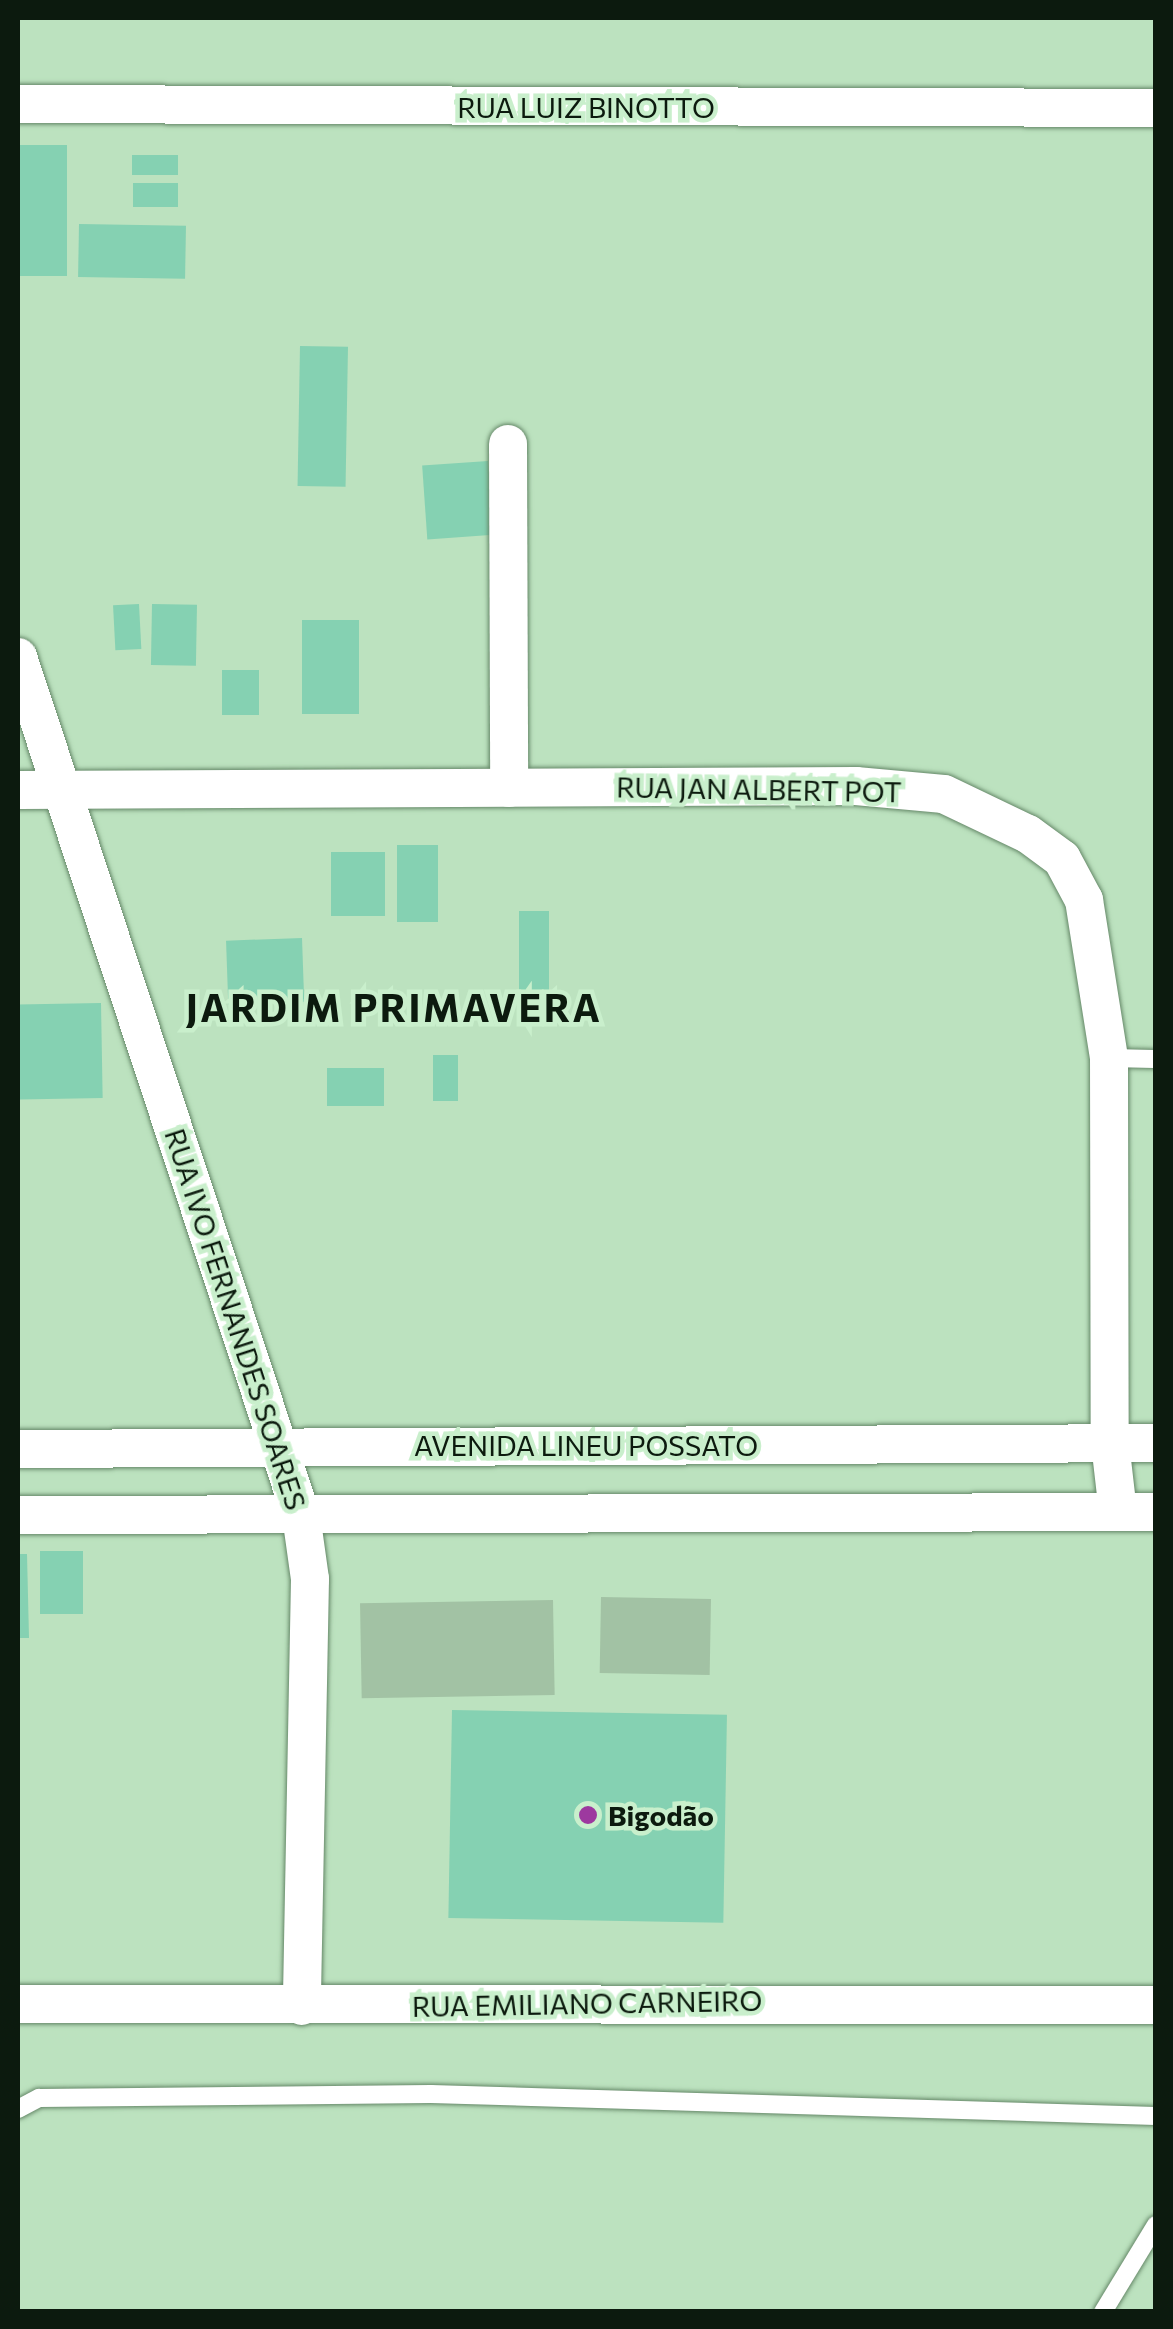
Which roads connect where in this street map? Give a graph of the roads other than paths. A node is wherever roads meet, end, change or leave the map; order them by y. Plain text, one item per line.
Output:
1 (18, 104) edge
2 (1156, 108) edge
3 (508, 444) dead end
4 (18, 657) edge
5 (508, 788) junction
6 (18, 790) edge
7 (57, 790) junction
8 (1109, 1058) junction
9 (1156, 1059) edge
10 (1110, 1443) junction
11 (1156, 1444) edge
12 (276, 1446) junction
13 (18, 1449) edge
14 (1118, 1512) junction
15 (1156, 1512) edge
16 (18, 1515) edge
17 (301, 1515) junction
18 (18, 2004) edge
19 (302, 2006) junction
20 (1156, 2006) edge
21 (18, 2109) edge
22 (1156, 2116) edge
23 (1156, 2225) edge
24 (1103, 2312) edge

1 - 2 street, RUA LUIZ BINOTTO
3 - 5 street
4 - 7 street, RUA IVO FERNANDES SOARES
5 - 7 street, RUA JAN ALBERT POT
5 - 8 street, RUA JAN ALBERT POT
6 - 7 street, RUA JAN ALBERT POT
7 - 12 street, RUA IVO FERNANDES SOARES
8 - 9 lane
8 - 10 street, RUA JAN ALBERT POT
10 - 11 street, AVENIDA LINEU POSSATO
10 - 12 street, AVENIDA LINEU POSSATO
10 - 14 street, RUA JAN ALBERT POT
12 - 13 street, AVENIDA LINEU POSSATO
12 - 17 street, RUA IVO FERNANDES SOARES
14 - 15 street
14 - 17 street
16 - 17 street
17 - 19 street, RUA IVO FERNANDES SOARES
18 - 19 street, RUA EMILIANO CARNEIRO
19 - 20 street, RUA EMILIANO CARNEIRO
21 - 22 lane
23 - 24 lane

